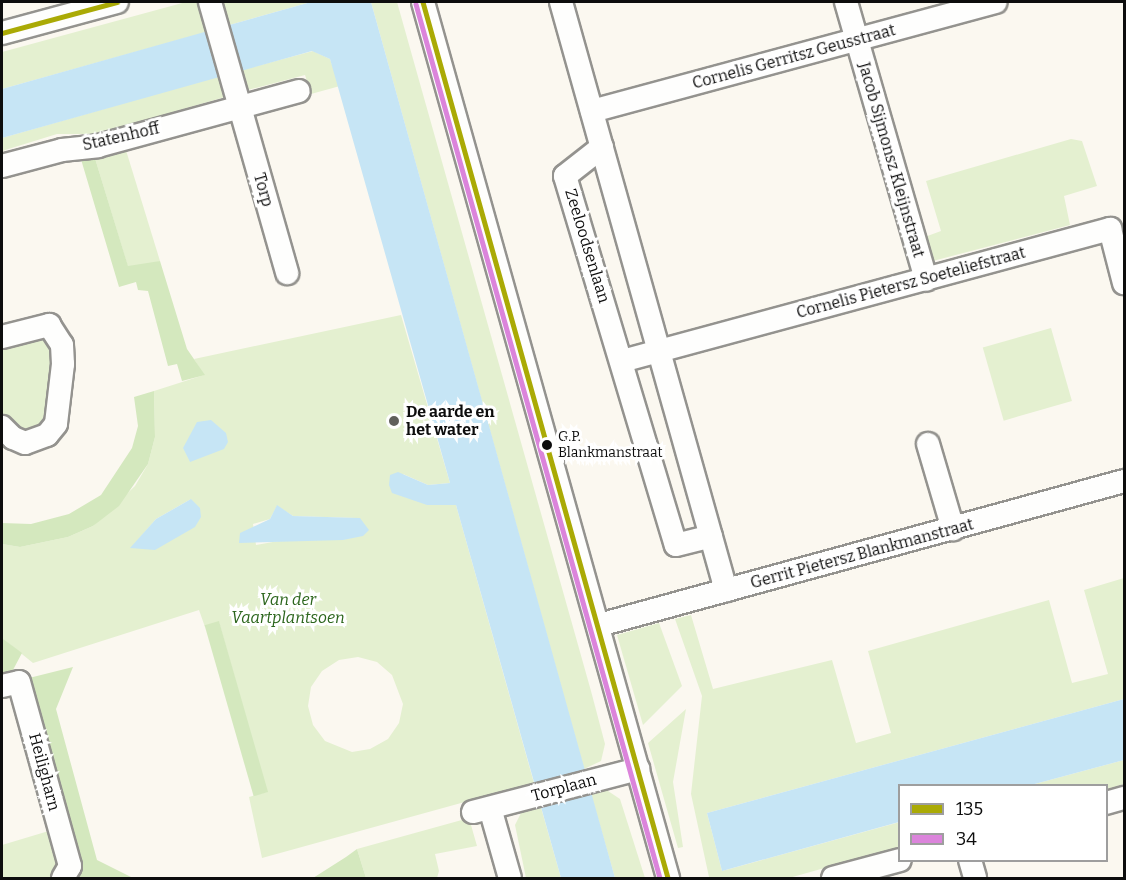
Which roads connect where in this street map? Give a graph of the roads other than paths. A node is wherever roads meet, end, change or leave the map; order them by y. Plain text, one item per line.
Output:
1 (117, 2) edge
2 (423, 2) edge
3 (561, 2) edge
4 (846, 2) edge
5 (996, 2) edge
6 (213, 12) edge
7 (2, 33) edge
8 (856, 40) junction
9 (299, 91) dead end
10 (240, 107) junction
11 (592, 111) junction
12 (602, 147) junction
13 (2, 166) edge
14 (287, 273) dead end
15 (926, 280) junction
16 (1125, 282) edge
17 (2, 337) edge
18 (658, 351) junction
19 (622, 361) junction
20 (2, 427) edge
21 (928, 444) dead end
22 (1125, 481) edge
23 (953, 529) junction
24 (711, 536) junction
25 (726, 590) junction
26 (599, 625) junction
27 (2, 686) edge
28 (638, 769) junction
29 (1125, 798) edge
30 (1108, 803) edge
31 (898, 862) edge
32 (970, 862) edge
33 (63, 879) edge
34 (510, 879) edge
35 (668, 879) edge
36 (833, 879) edge
37 (975, 879) edge

1 - 7 street
2 - 26 street
3 - 11 street
4 - 8 street, Jacob Sijmonsz Kleijnstraat
5 - 8 street, Cornelis Gerritsz Geusstraat
6 - 10 street, Torp
8 - 11 street, Cornelis Gerritsz Geusstraat
8 - 15 street, Jacob Sijmonsz Kleijnstraat
9 - 10 street
10 - 13 street, Statenhoff
10 - 14 street, Torp
11 - 12 street
12 - 18 street
12 - 19 street, Zeeloodsenlaan
15 - 16 street, Cornelis Pietersz Soeteliefstraat
15 - 18 street, Cornelis Pietersz Soeteliefstraat
17 - 20 street
18 - 19 street
18 - 24 street
19 - 24 street, Zeeloodsenlaan
21 - 23 street
22 - 23 street, Gerrit Pietersz Blankmanstraat
23 - 25 street, Gerrit Pietersz Blankmanstraat
24 - 25 street
25 - 26 street, Gerrit Pietersz Blankmanstraat
26 - 28 street
27 - 33 street, Heiligharn
28 - 34 street, Torplaan
28 - 35 street
29 - 30 street
31 - 36 street
32 - 37 street

